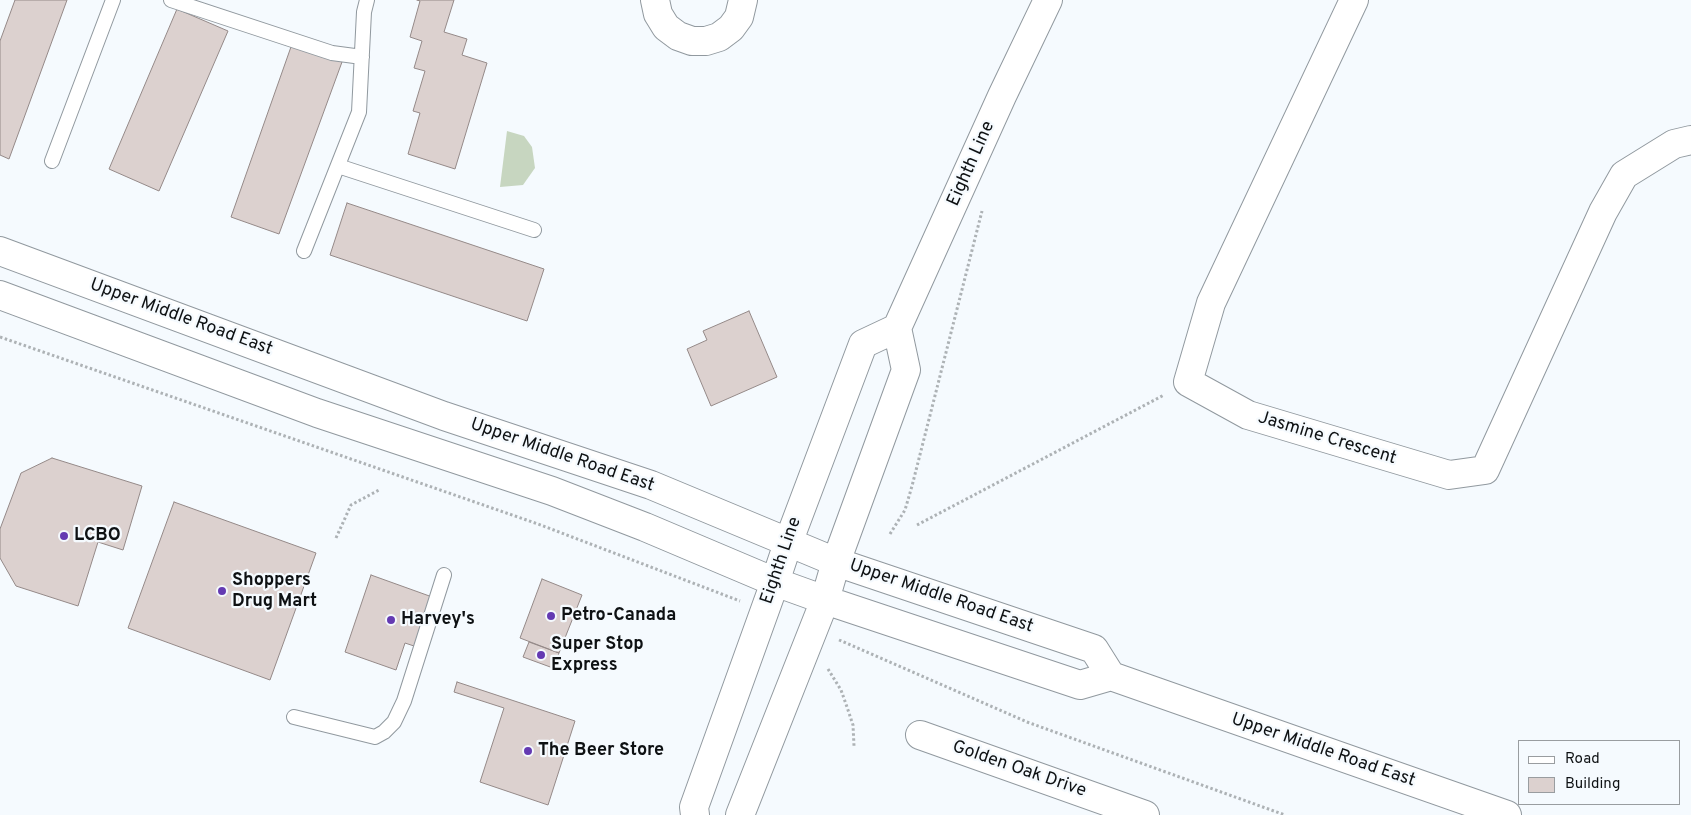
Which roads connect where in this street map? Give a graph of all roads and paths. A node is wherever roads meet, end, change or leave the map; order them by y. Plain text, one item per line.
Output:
1 (113, 0) edge
2 (171, 0) edge
3 (366, 0) edge
4 (656, 0) edge
5 (743, 0) edge
6 (1048, 0) edge
7 (1354, 0) edge
8 (362, 57) junction
9 (1691, 140) edge
10 (52, 161) dead end
11 (338, 166) junction
12 (982, 210) dead end
13 (534, 230) dead end
14 (0, 251) edge
15 (304, 251) dead end
16 (0, 295) edge
17 (897, 328) junction
18 (0, 337) edge
19 (1188, 382) junction
20 (379, 490) dead end
21 (917, 525) dead end
22 (890, 534) dead end
23 (336, 538) dead end
24 (788, 543) junction
25 (836, 562) junction
26 (444, 575) dead end
27 (775, 582) junction
28 (825, 600) junction
29 (765, 611) junction
30 (813, 630) junction
31 (828, 669) dead end
32 (1112, 676) junction
33 (294, 717) dead end
34 (920, 735) dead end
35 (854, 746) dead end
36 (696, 815) edge
37 (740, 815) edge
38 (1145, 815) edge
39 (1285, 815) edge
40 (1507, 815) edge

1 - 10 lane
2 - 8 lane
3 - 8 lane
4 - 5 street
6 - 17 street, Eighth Line
7 - 19 street
8 - 11 lane
9 - 19 street, Jasmine Crescent
11 - 13 lane
11 - 15 lane
12 - 22 path
14 - 24 street, Upper Middle Road East
16 - 27 street, Upper Middle Road East
17 - 24 street, Eighth Line
17 - 25 street
18 - 29 path
19 - 21 path
20 - 23 path
24 - 25 street, Upper Middle Road East
24 - 27 street, Eighth Line
25 - 28 street
25 - 32 street, Upper Middle Road East
26 - 33 lane
27 - 28 street, Upper Middle Road East
27 - 29 street, Eighth Line
28 - 30 street
28 - 32 street, Upper Middle Road East
29 - 36 street, Eighth Line
30 - 37 street
30 - 39 path
31 - 35 path
32 - 40 street, Upper Middle Road East
34 - 38 street, Golden Oak Drive

